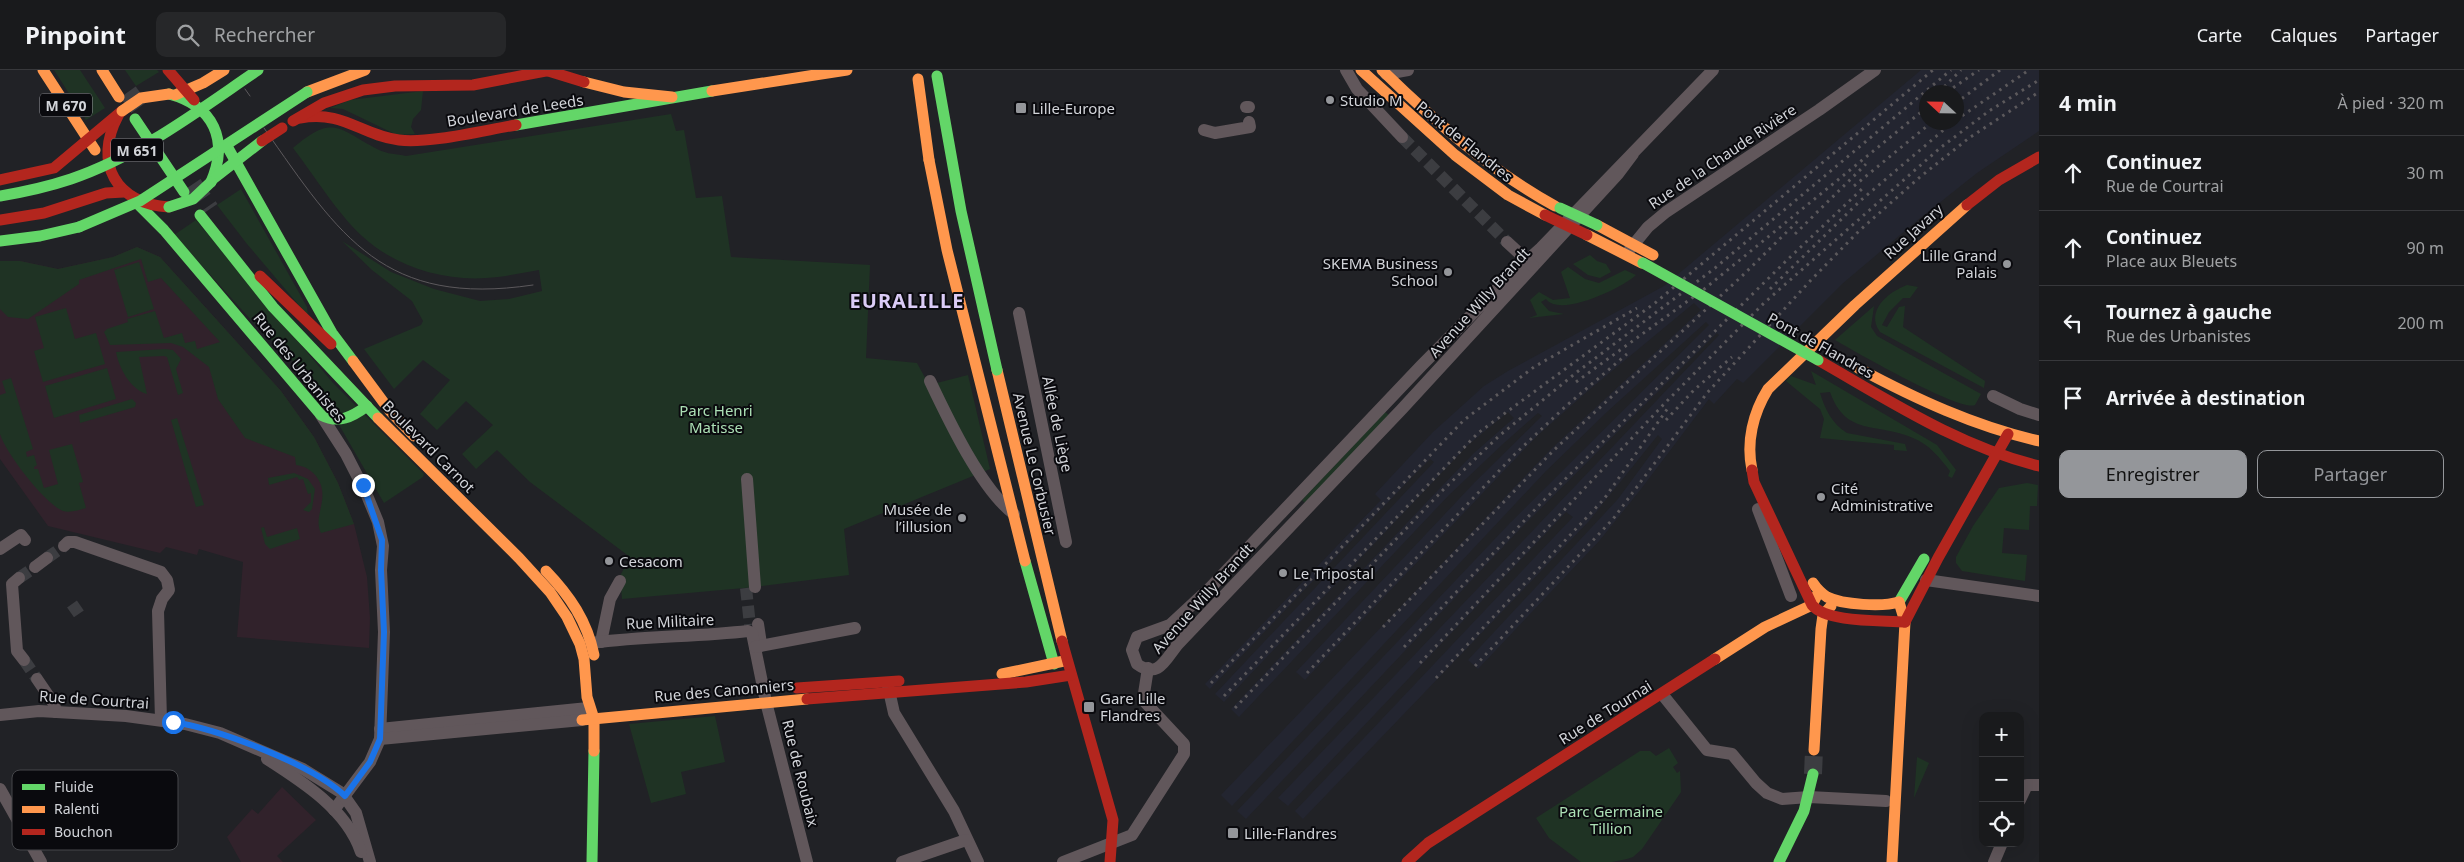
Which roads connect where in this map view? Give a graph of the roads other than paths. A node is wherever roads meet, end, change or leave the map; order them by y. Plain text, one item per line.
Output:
1 (44, 70) edge
2 (102, 70) edge
3 (115, 70) edge
4 (168, 70) edge
5 (224, 70) edge
6 (258, 70) edge
7 (365, 70) edge
8 (376, 70) edge
9 (545, 70) edge
10 (551, 70) edge
11 (848, 70) edge
12 (1346, 70) edge
13 (1361, 70) edge
14 (1408, 70) edge
15 (1714, 70) edge
16 (1862, 70) edge
17 (1875, 70) edge
18 (1384, 72) edge
19 (936, 73) edge
20 (350, 75) junction
21 (917, 75) edge
22 (177, 93) junction
23 (672, 97) junction
24 (1819, 110) junction
25 (139, 116) tunnel mouth
26 (293, 121) junction
27 (1249, 122) dead end
28 (107, 129) junction
29 (216, 129) junction
30 (1204, 130) dead end
31 (1402, 137) tunnel mouth
32 (89, 140) junction
33 (2039, 158) edge
34 (236, 159) junction
35 (2039, 167) edge
36 (109, 169) junction
37 (0, 180) edge
38 (211, 182) junction
39 (188, 188) tunnel mouth
40 (124, 192) junction
41 (0, 196) edge
42 (134, 200) junction
43 (0, 220) edge
44 (0, 241) edge
45 (1507, 242) tunnel mouth
46 (1630, 249) junction
47 (1530, 264) junction
48 (1731, 298) dead end
49 (1019, 313) dead end
50 (1800, 336) dead end
51 (1817, 341) junction
52 (1826, 351) dead end
53 (1844, 360) dead end
54 (357, 369) junction
55 (930, 381) dead end
56 (1993, 396) dead end
57 (363, 403) junction
58 (321, 415) junction
59 (2039, 415) edge
60 (2003, 432) junction
61 (2039, 440) edge
62 (425, 447) dead end
63 (1750, 448) junction
64 (1991, 454) junction
65 (443, 466) dead end
66 (2039, 466) edge
67 (746, 479) dead end
68 (1758, 509) dead end
69 (1014, 514) junction
70 (23, 537) dead end
71 (1066, 542) dead end
72 (64, 546) tunnel mouth
73 (0, 549) edge
74 (47, 558) tunnel mouth
75 (36, 567) tunnel mouth
76 (19, 578) tunnel mouth
77 (1926, 580) junction
78 (620, 581) dead end
79 (751, 585) tunnel mouth
80 (1818, 592) junction
81 (1791, 596) dead end
82 (2039, 596) edge
83 (1838, 601) junction
84 (1899, 602) junction
85 (1812, 605) junction
86 (1823, 615) junction
87 (1905, 622) junction
88 (752, 627) joint
89 (855, 628) dead end
90 (596, 643) junction
91 (758, 647) junction
92 (24, 660) tunnel mouth
93 (1067, 660) junction
94 (1054, 664) junction
95 (1148, 668) junction
96 (1071, 675) junction
97 (37, 679) tunnel mouth
98 (888, 687) junction
99 (1662, 694) junction
100 (765, 697) junction
101 (56, 712) junction
102 (0, 714) edge
103 (591, 714) junction
104 (161, 720) junction
105 (380, 734) junction
106 (233, 738) junction
107 (1814, 750) tunnel mouth
108 (1813, 774) tunnel mouth
109 (2039, 785) edge
110 (0, 789) edge
111 (2024, 791) edge
112 (345, 796) junction
113 (1809, 797) junction
114 (1886, 801) dead end
115 (12, 810) edge
116 (334, 810) junction
117 (966, 840) junction
118 (1111, 843) junction
119 (2000, 847) edge
120 (35, 850) edge
121 (1402, 861) edge
122 (42, 862) edge
123 (364, 862) edge
124 (370, 862) edge
125 (592, 862) edge
126 (807, 862) edge
127 (902, 862) edge
128 (978, 862) edge
129 (1063, 862) edge
130 (1110, 862) edge
131 (1779, 862) edge
132 (1892, 862) edge
133 (1994, 862) edge

1 - 32 main road, M 670
2 - 3 main road, M 670
4 - 22 main road
5 - 22 main road
6 - 41 main road, M 651, bridge
7 - 20 main road, M 651
8 - 20 main road
9 - 23 main road, bridge
10 - 26 main road
11 - 23 main road, Boulevard de Leeds
12 - 31 street
13 - 46 main road, Pont de Flandres, bridge
14 - 18 street
15 - 47 street, Avenue Willy Brandt
16 - 24 street, Rue de la Chaude Rivière
17 - 24 street, Rue de la Chaude Rivière
18 - 46 main road, Pont de Flandres, bridge
19 - 93 main road, Avenue Le Corbusier, bridge
20 - 44 main road, M 651, bridge
21 - 69 main road, bridge
22 - 28 main road, bridge
22 - 29 main road
23 - 26 main road, Boulevard de Leeds
24 - 46 street, Rue de la Chaude Rivière
25 - 39 main road
26 - 34 main road, Boulevard de Leeds, bridge
27 - 30 street
28 - 32 main road
28 - 36 main road
29 - 34 main road, Boulevard Carnot
29 - 38 main road
32 - 36 main road, M 670
32 - 37 main road
33 - 51 main road, Rue Javary
34 - 38 main road, Boulevard de Leeds
34 - 54 main road, Boulevard Carnot
35 - 51 main road, Rue Javary
36 - 40 main road
38 - 42 main road, bridge
40 - 42 main road
40 - 43 main road
42 - 58 main road, Rue des Urbanistes
45 - 47 street
46 - 48 main road
46 - 64 main road, Pont de Flandres, bridge
47 - 95 street, Avenue Willy Brandt
47 - 95 street, Avenue Willy Brandt
49 - 71 street, Allée de Liège
50 - 52 main road, Pont de Flandres
51 - 63 main road, Rue Javary
53 - 60 main road, Pont de Flandres
54 - 57 main road, Boulevard Carnot
54 - 62 main road, Boulevard Carnot
55 - 69 street
56 - 59 street
57 - 58 main road
57 - 103 main road, Boulevard Carnot
58 - 105 street, Rue des Urbanistes
60 - 61 main road, Pont de Flandres
60 - 64 main road
63 - 80 main road, Rue Javary
63 - 85 main road, Rue Javary
64 - 66 main road, Pont de Flandres
64 - 77 main road
64 - 84 main road
65 - 90 main road, Boulevard Carnot
67 - 79 street
68 - 81 street
69 - 94 main road
70 - 73 street
72 - 104 street
74 - 75 street
76 - 92 street
77 - 82 street
77 - 87 main road
78 - 90 street
80 - 83 main road
80 - 85 main road
83 - 84 main road
83 - 86 main road
84 - 87 main road
85 - 86 main road, Rue Javary
85 - 99 main road, Rue de Tournai
86 - 87 main road
86 - 107 main road
87 - 132 main road
88 - 90 street, Rue Militaire
88 - 91 street, Rue de Roubaix
89 - 91 street
90 - 103 main road, Boulevard Carnot
91 - 100 street, Rue de Roubaix
93 - 94 main road, Rue des Canonniers
93 - 96 main road, Avenue Le Corbusier
94 - 98 main road, Rue des Canonniers
95 - 118 street
96 - 98 main road, Rue des Canonniers
96 - 118 main road, Avenue Le Corbusier
97 - 101 street
98 - 100 main road, Rue des Canonniers
98 - 100 main road, Rue des Canonniers
98 - 117 street
99 - 113 street
99 - 121 main road, Rue de Tournai
100 - 103 main road, Rue des Canonniers
100 - 126 street, Rue de Roubaix
101 - 102 street, Rue de Courtrai
101 - 104 street, Rue de Courtrai
103 - 105 street, Rue des Canonniers
103 - 125 main road, Boulevard Carnot
104 - 106 street, Rue de Courtrai
105 - 112 street, Rue des Urbanistes
106 - 112 street
106 - 116 street
108 - 113 main road
109 - 111 street
110 - 115 street
112 - 116 street, Rue des Urbanistes
112 - 124 street
113 - 114 street
113 - 131 main road
116 - 123 street
117 - 127 street
117 - 128 street
118 - 129 street
118 - 130 main road, Avenue Le Corbusier
119 - 133 street
120 - 122 street

